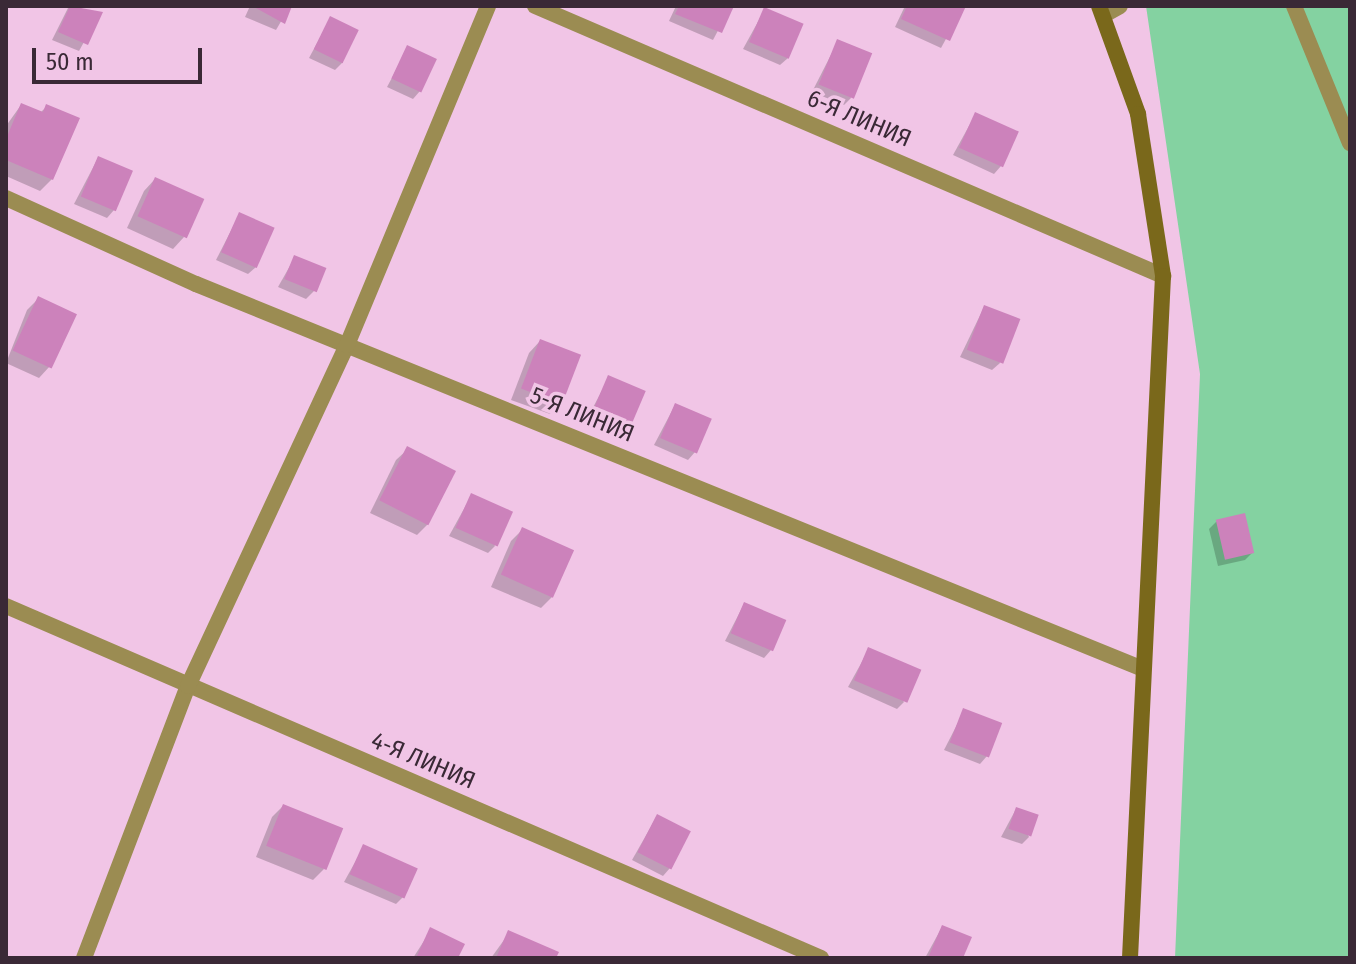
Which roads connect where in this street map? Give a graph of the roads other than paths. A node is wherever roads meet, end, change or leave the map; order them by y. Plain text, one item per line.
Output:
1 (488, 6) edge
2 (535, 6) edge
3 (1120, 6) edge
4 (1294, 6) edge
5 (1102, 10) edge
6 (1350, 143) edge
7 (6, 198) edge
8 (1163, 276) junction
9 (347, 345) junction
10 (6, 606) edge
11 (1143, 669) junction
12 (188, 686) junction
13 (84, 958) edge
14 (821, 958) edge
15 (1130, 958) edge

1 - 9 street
2 - 8 street, 6-Я ЛИНИЯ
3 - 5 street
4 - 6 street
5 - 8 street
7 - 9 street, 5-Я ЛИНИЯ
8 - 11 street
9 - 11 street, 5-Я ЛИНИЯ
9 - 12 street
10 - 12 street, 4-Я ЛИНИЯ
11 - 15 street
12 - 13 street
12 - 14 street, 4-Я ЛИНИЯ

